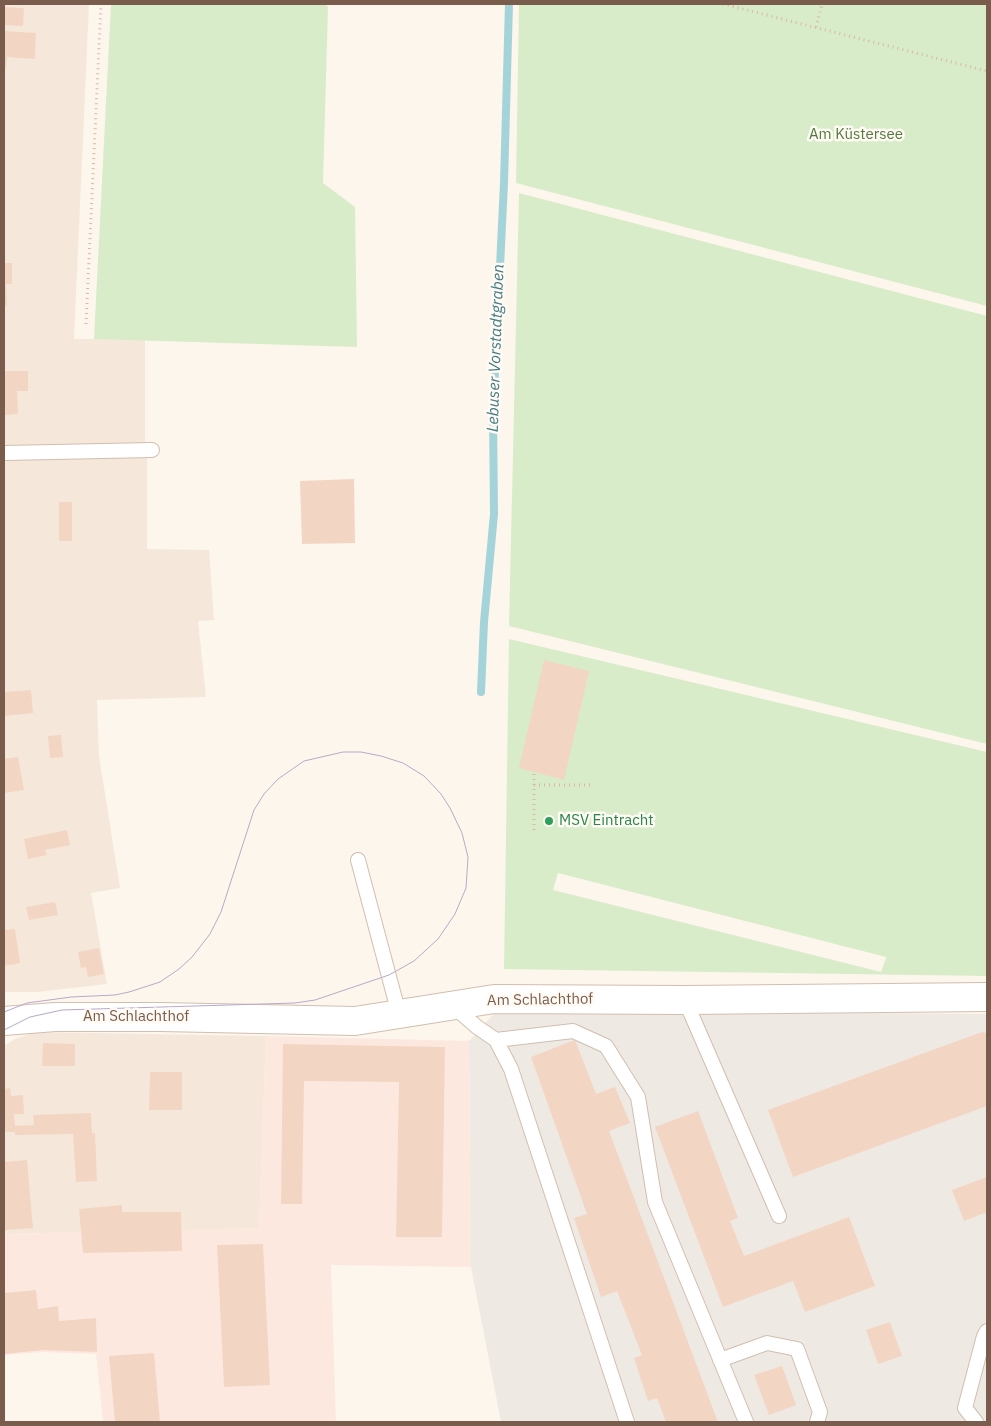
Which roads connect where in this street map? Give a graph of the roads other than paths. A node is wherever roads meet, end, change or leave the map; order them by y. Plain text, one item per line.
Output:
1 (152, 450) dead end
2 (4, 453) edge
3 (358, 860) dead end
4 (987, 997) edge
5 (685, 1000) junction
6 (453, 1006) junction
7 (399, 1014) junction
8 (4, 1021) edge
9 (496, 1040) junction
10 (779, 1216) dead end
11 (987, 1331) edge
12 (720, 1360) junction
13 (627, 1422) edge
14 (746, 1422) edge
15 (817, 1422) edge
16 (976, 1422) edge

1 - 2 lane
3 - 7 lane
4 - 5 street, Am Schlachthof
5 - 6 street, Am Schlachthof
5 - 10 lane
6 - 7 street, Am Schlachthof
6 - 9 lane
7 - 8 street, Am Schlachthof
9 - 12 lane
9 - 13 lane
11 - 16 lane
12 - 14 lane
12 - 15 lane

